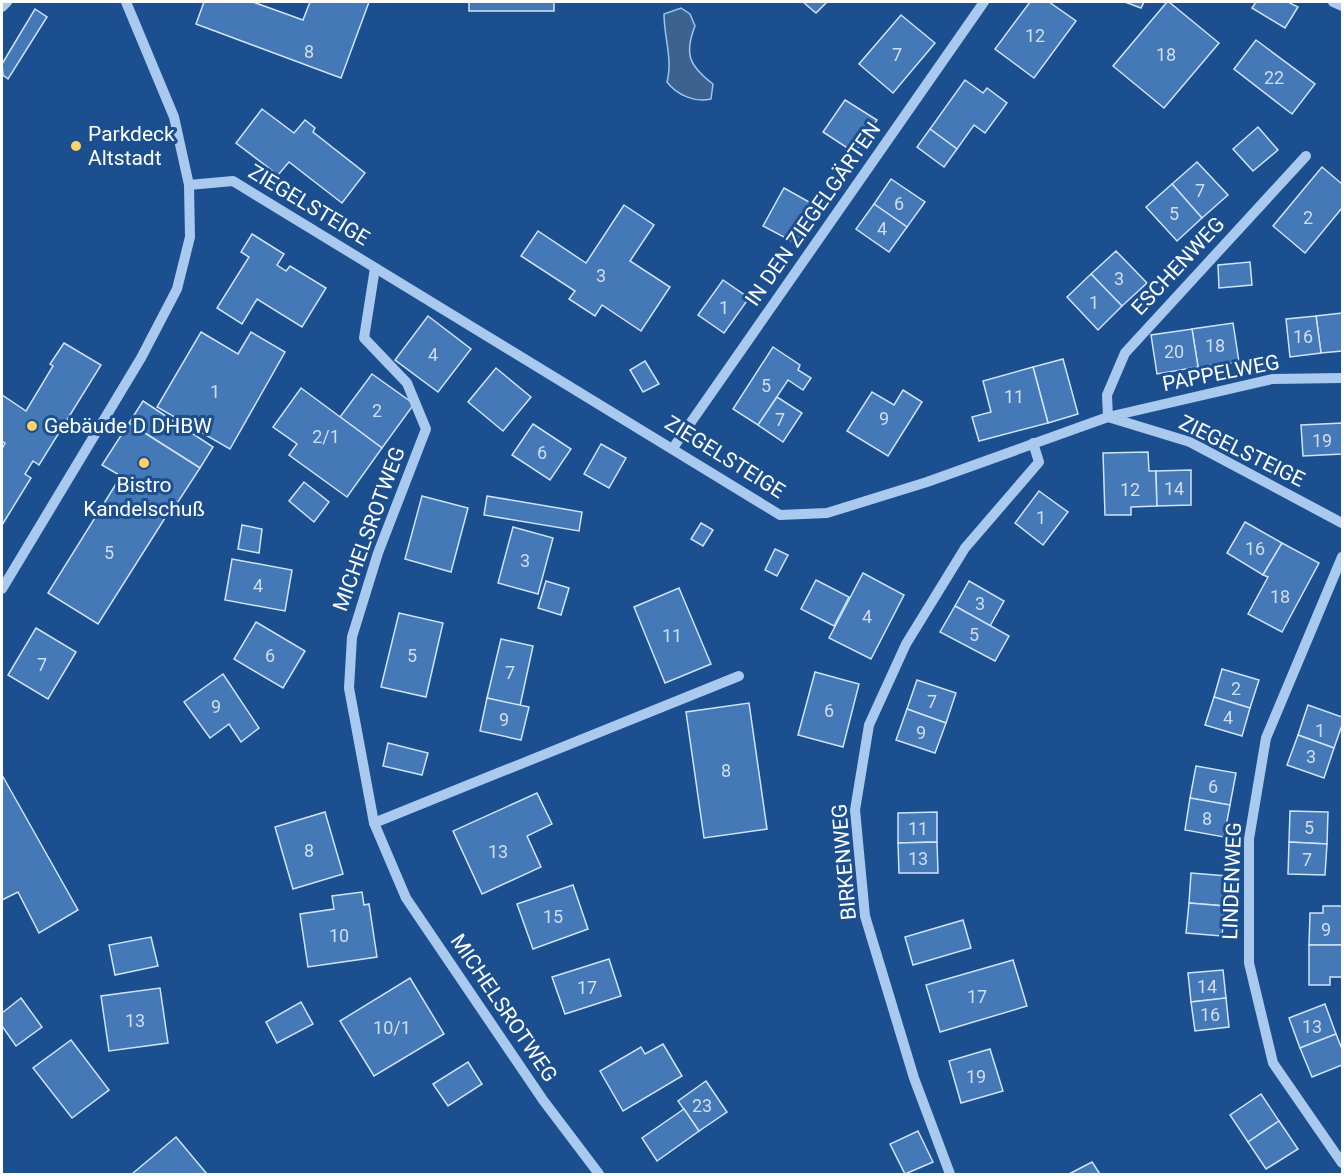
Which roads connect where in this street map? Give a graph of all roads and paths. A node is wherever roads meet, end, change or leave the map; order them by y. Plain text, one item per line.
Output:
1 (7, 2) edge
2 (126, 2) edge
3 (984, 2) edge
4 (1333, 2) edge
5 (1342, 6) edge
6 (2, 7) edge
7 (1306, 156) dead end
8 (189, 185) junction
9 (375, 268) junction
10 (1342, 378) edge
11 (1108, 417) junction
12 (1033, 443) junction
13 (673, 448) junction
14 (1342, 523) edge
15 (1342, 557) edge
16 (2, 589) edge
17 (739, 676) dead end
18 (374, 823) junction
19 (1342, 1163) edge
20 (599, 1174) edge
21 (950, 1174) edge

1 - 6 street
2 - 8 street
3 - 13 street, IN DEN ZIEGELGÄRTEN
4 - 5 street
7 - 11 street, ESCHENWEG
8 - 9 street, ZIEGELSTEIGE
8 - 16 street
9 - 13 street, ZIEGELSTEIGE
9 - 18 street, MICHELSROTWEG
10 - 11 street, PAPPELWEG
11 - 12 street, ZIEGELSTEIGE
11 - 14 street, ZIEGELSTEIGE
12 - 13 street, ZIEGELSTEIGE
12 - 21 street, BIRKENWEG
15 - 19 street, LINDENWEG
17 - 18 street
18 - 20 street, MICHELSROTWEG

